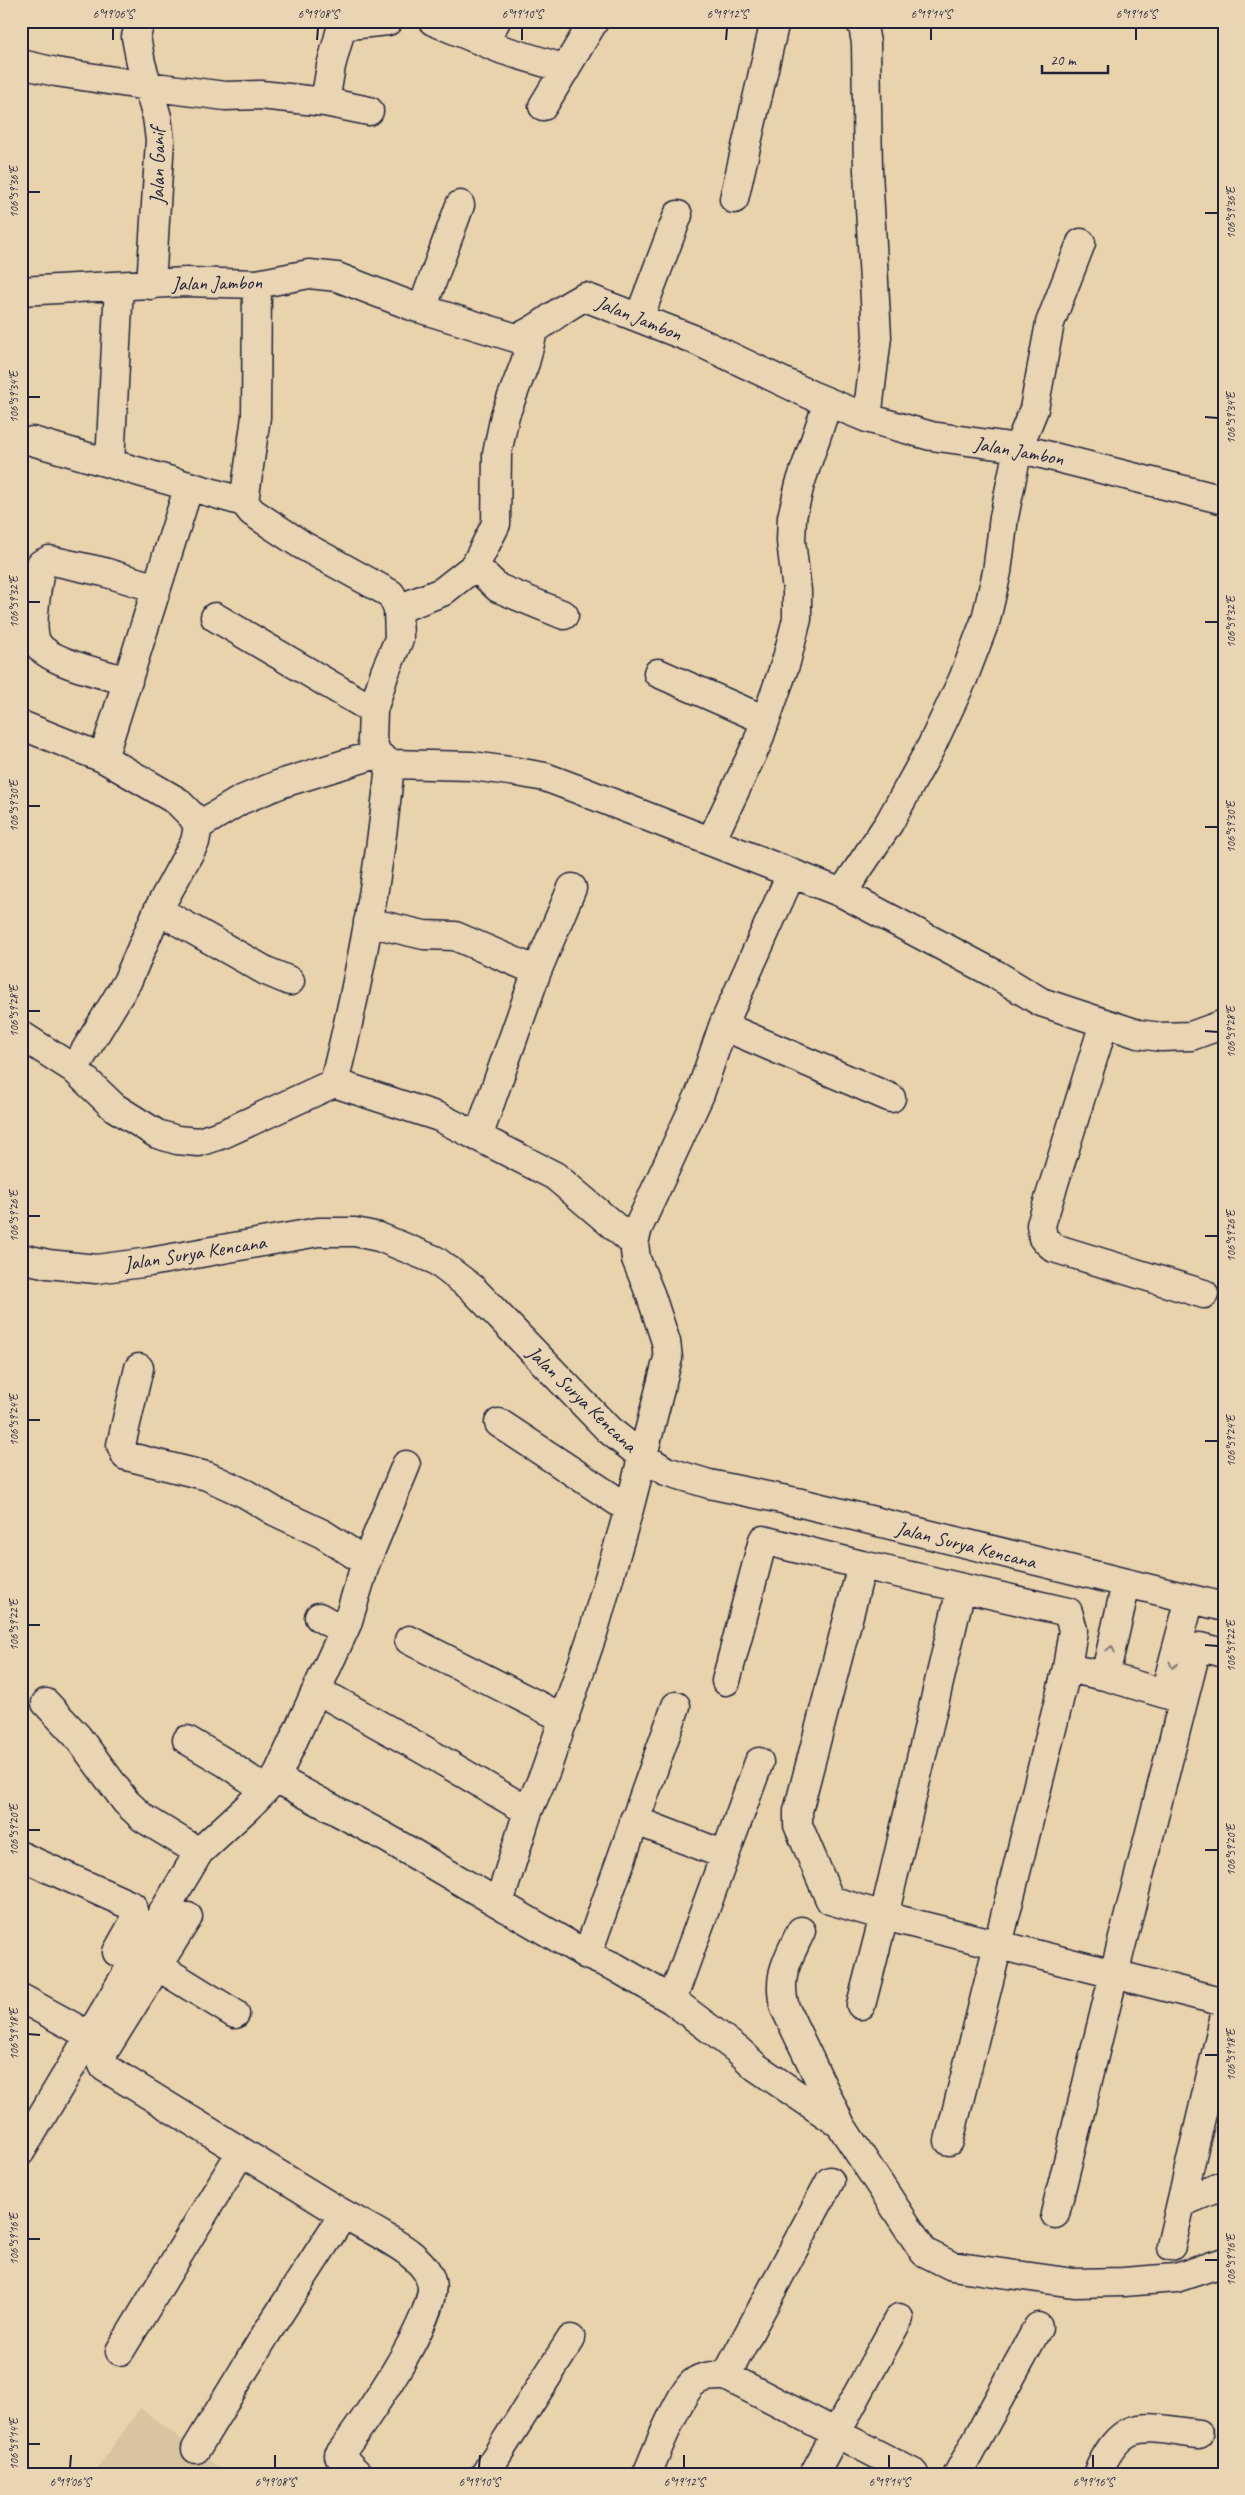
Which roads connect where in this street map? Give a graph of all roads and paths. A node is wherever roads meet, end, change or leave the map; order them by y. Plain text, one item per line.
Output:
1 (140, 21) edge
2 (388, 21) edge
3 (433, 21) edge
4 (594, 21) edge
5 (775, 21) edge
6 (859, 21) edge
7 (490, 32) edge
8 (21, 64) edge
9 (566, 69) junction
10 (147, 86) junction
11 (326, 102) junction
12 (543, 106) dead end
13 (370, 111) dead end
14 (734, 200) dead end
15 (460, 205) dead end
16 (678, 215) dead end
17 (1081, 243) dead end
18 (258, 284) junction
19 (151, 285) junction
20 (119, 286) junction
21 (21, 291) edge
22 (422, 309) junction
23 (640, 318) junction
24 (533, 332) junction
25 (828, 402) junction
26 (867, 418) junction
27 (32, 441) dead end
28 (1018, 448) junction
29 (110, 463) junction
30 (189, 486) junction
31 (1224, 500) edge
32 (244, 502) junction
33 (475, 566) junction
34 (156, 588) junction
35 (398, 609) junction
36 (564, 615) dead end
37 (215, 617) dead end
38 (658, 673) dead end
39 (128, 682) junction
40 (373, 710) junction
41 (765, 720) junction
42 (21, 725) edge
43 (103, 758) junction
44 (383, 759) junction
45 (198, 826) junction
46 (711, 841) junction
47 (791, 874) junction
48 (572, 888) dead end
49 (842, 893) junction
50 (158, 910) junction
51 (368, 922) junction
52 (538, 971) junction
53 (290, 980) dead end
54 (1104, 1023) junction
55 (1224, 1024) edge
56 (723, 1026) junction
57 (21, 1035) edge
58 (74, 1069) junction
59 (334, 1083) junction
60 (891, 1098) dead end
61 (478, 1137) junction
62 (634, 1243) junction
63 (21, 1258) edge
64 (1204, 1294) dead end
65 (139, 1368) dead end
66 (499, 1423) dead end
67 (642, 1456) junction
68 (406, 1465) dead end
69 (629, 1509) junction
70 (366, 1562) junction
71 (862, 1565) junction
72 (1126, 1584) junction
73 (961, 1589) junction
74 (1190, 1599) junction
75 (1224, 1607) edge
76 (318, 1617) dead end
77 (344, 1631) junction
78 (409, 1640) dead end
79 (1224, 1653) edge
80 (1067, 1668) junction
81 (1105, 1676) junction
82 (726, 1681) dead end
83 (1173, 1697) junction
84 (333, 1699) dead end
85 (46, 1703) dead end
86 (676, 1706) dead end
87 (564, 1719) junction
88 (187, 1740) dead end
89 (759, 1762) dead end
90 (270, 1783) junction
91 (528, 1811) junction
92 (634, 1820) junction
93 (199, 1852) junction
94 (725, 1855) junction
95 (21, 1856) edge
96 (499, 1903) junction
97 (884, 1916) junction
98 (188, 1918) dead end
99 (801, 1931) dead end
100 (996, 1944) junction
101 (587, 1955) junction
102 (159, 1967) junction
103 (1114, 1974) junction
104 (21, 1998) edge
105 (672, 2000) junction
106 (1224, 2002) edge
107 (861, 2006) dead end
108 (235, 2014) dead end
109 (1224, 2019) edge
110 (82, 2032) junction
111 (840, 2124) junction
112 (949, 2141) dead end
113 (21, 2151) edge
114 (241, 2152) junction
115 (830, 2181) dead end
116 (1224, 2185) edge
117 (1181, 2203) junction
118 (343, 2214) junction
119 (1055, 2214) dead end
120 (1171, 2246) dead end
121 (1224, 2262) edge
122 (900, 2318) dead end
123 (1038, 2326) dead end
124 (571, 2339) dead end
125 (120, 2351) dead end
126 (726, 2376) junction
127 (834, 2434) junction
128 (1199, 2434) dead end
129 (196, 2449) dead end
130 (342, 2468) edge
131 (485, 2474) edge
132 (647, 2474) edge
133 (814, 2474) edge
134 (915, 2474) edge
135 (958, 2474) edge
136 (1097, 2474) edge

1 - 10 street, Jalan Ganif
2 - 11 street
3 - 7 street
4 - 9 street
5 - 14 street
6 - 26 street
7 - 9 street
8 - 10 street
9 - 12 street
10 - 11 street
10 - 19 street, Jalan Ganif
11 - 13 street
15 - 22 street
16 - 23 street
17 - 28 street
18 - 19 street, Jalan Jambon
18 - 22 street, Jalan Jambon
18 - 32 street
19 - 20 street, Jalan Jambon
20 - 21 street, Jalan Jambon
20 - 29 street
22 - 24 street, Jalan Jambon
23 - 24 street, Jalan Jambon
23 - 25 street, Jalan Jambon
24 - 33 street
25 - 26 street, Jalan Jambon
25 - 41 street
26 - 28 street, Jalan Jambon
27 - 29 street
28 - 31 street, Jalan Jambon
28 - 49 street
29 - 30 street
30 - 32 street
30 - 34 street
32 - 35 street
33 - 35 street
33 - 36 street
34 - 39 street
34 - 39 street
35 - 40 street
37 - 40 street
38 - 41 street
39 - 43 street
40 - 44 street
41 - 46 street
42 - 43 street
43 - 45 street
44 - 45 street
44 - 46 street
44 - 51 street
45 - 50 street
46 - 47 street
47 - 49 street
47 - 56 street
48 - 52 street
49 - 54 street
50 - 53 street
50 - 58 street
51 - 52 street
51 - 59 street
52 - 61 street
54 - 55 street
54 - 64 street
56 - 60 street
56 - 62 street
57 - 58 street
58 - 59 street
59 - 61 street
61 - 62 street
62 - 67 street
63 - 67 street, Jalan Surya Kencana
65 - 70 street
66 - 69 street
67 - 69 street
67 - 72 street, Jalan Surya Kencana
68 - 70 street
69 - 87 street
70 - 77 street
71 - 73 street
71 - 82 street
71 - 97 street
72 - 74 street, Jalan Surya Kencana
81 -> 72 street
73 - 80 street
73 - 97 street
74 - 75 street, Jalan Surya Kencana
74 -> 83 street
76 - 77 street
77 - 90 street
78 - 87 street
79 - 83 street
80 - 81 street
80 - 100 street
81 - 83 street
83 - 103 street
84 - 91 street
85 - 93 street
86 - 92 street
87 - 91 street
88 - 90 street
89 - 94 street
90 - 93 street
90 - 96 street
91 - 96 street
92 - 94 street
92 - 101 street
93 - 110 street
94 - 105 street
95 - 110 street
96 - 101 street
97 - 100 street
97 - 107 street
98 - 102 street
99 - 111 street
100 - 103 street
100 - 112 street
101 - 105 street
102 - 108 street
102 - 114 street
103 - 106 street
103 - 119 street
104 - 110 street
105 - 111 street
109 - 117 street
110 - 113 street
111 - 121 street
114 - 118 street
114 - 125 street
115 - 126 street
116 - 117 street
117 - 120 street
118 - 129 street
118 - 130 street
122 - 127 street
123 - 135 street
124 - 131 street
126 - 127 street
126 - 132 street
127 - 133 street
127 - 134 street
128 - 136 street

